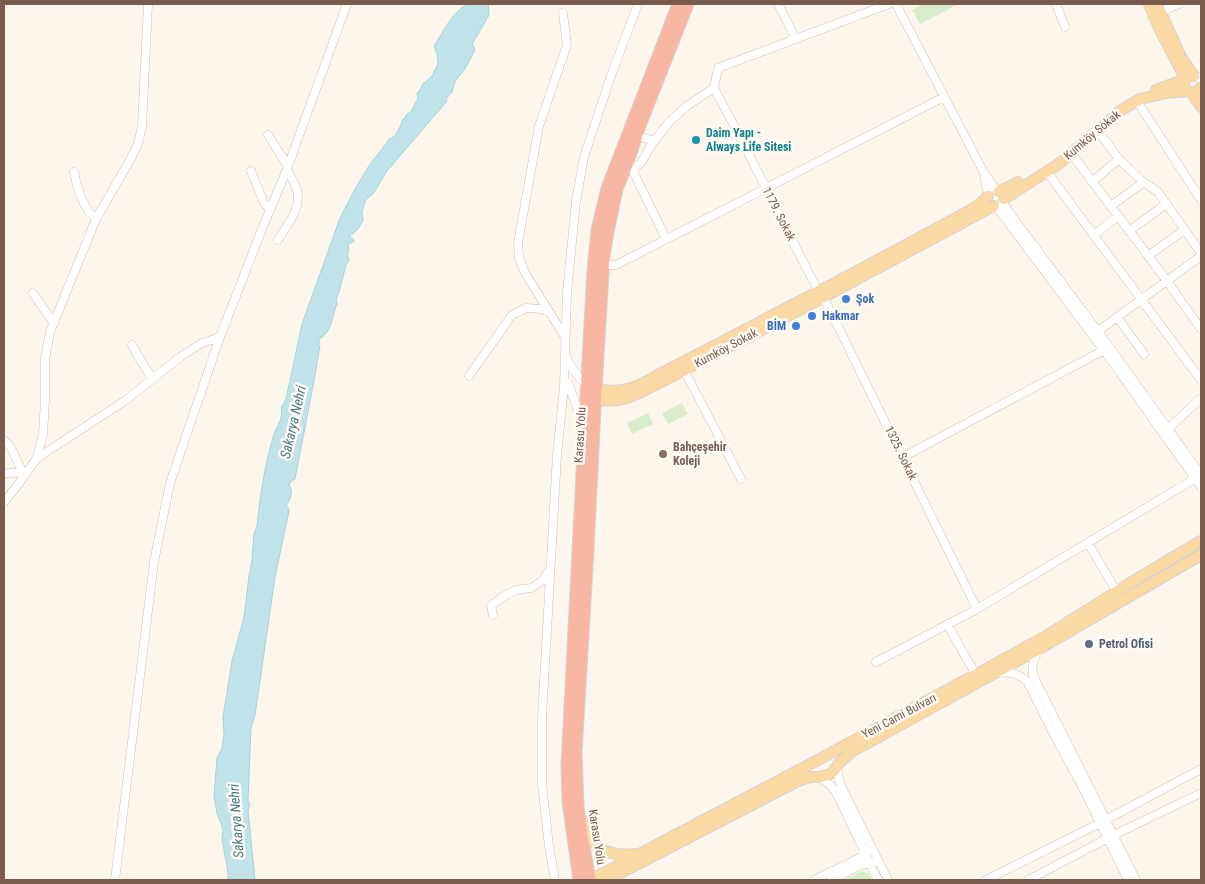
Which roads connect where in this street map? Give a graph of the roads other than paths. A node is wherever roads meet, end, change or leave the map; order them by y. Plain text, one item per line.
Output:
1 (148, 4) edge
2 (348, 4) edge
3 (638, 4) edge
4 (678, 4) edge
5 (688, 4) edge
6 (778, 4) edge
7 (889, 4) edge
8 (896, 4) edge
9 (1056, 4) edge
10 (1149, 4) edge
11 (1179, 4) edge
12 (1159, 8) edge
13 (563, 14) dead end
14 (1065, 27) dead end
15 (796, 39) junction
16 (1195, 84) edge
17 (714, 88) junction
18 (944, 97) junction
19 (1136, 101) junction
20 (1201, 107) edge
21 (1097, 130) junction
22 (268, 135) dead end
23 (637, 136) junction
24 (655, 141) junction
25 (1071, 153) junction
26 (1119, 159) junction
27 (287, 167) junction
28 (628, 170) junction
29 (251, 171) dead end
30 (74, 172) dead end
31 (1046, 172) junction
32 (1092, 182) junction
33 (1144, 182) junction
34 (766, 188) junction
35 (996, 198) junction
36 (1201, 200) edge
37 (1166, 204) junction
38 (1111, 206) junction
39 (270, 209) junction
40 (1118, 216) junction
41 (96, 219) junction
42 (1184, 230) junction
43 (1129, 231) junction
44 (1094, 235) junction
45 (666, 239) junction
46 (278, 240) dead end
47 (1201, 255) edge
48 (1148, 256) junction
49 (604, 265) junction
50 (1167, 281) junction
51 (33, 293) dead end
52 (821, 295) junction
53 (1142, 299) junction
54 (551, 313) junction
55 (1117, 317) junction
56 (54, 324) junction
57 (1201, 329) edge
58 (1098, 331) junction
59 (220, 337) junction
60 (565, 337) junction
61 (132, 345) dead end
62 (1104, 350) junction
63 (565, 354) junction
64 (1144, 354) dead end
65 (682, 367) junction
66 (564, 373) junction
67 (469, 376) dead end
68 (152, 378) junction
69 (1201, 380) edge
70 (568, 383) junction
71 (591, 392) junction
72 (1201, 398) edge
73 (1168, 429) junction
74 (584, 431) junction
75 (4, 440) edge
76 (903, 457) junction
77 (37, 458) junction
78 (4, 474) edge
79 (24, 474) junction
80 (1199, 476) edge
81 (742, 480) dead end
82 (1201, 487) edge
83 (4, 502) edge
84 (1201, 541) edge
85 (1088, 543) junction
86 (1201, 554) edge
87 (551, 568) junction
88 (1117, 592) junction
89 (977, 608) junction
90 (493, 615) dead end
91 (947, 624) junction
92 (1039, 649) junction
93 (876, 662) dead end
94 (996, 673) junction
95 (976, 675) junction
96 (820, 759) junction
97 (837, 768) junction
98 (1201, 769) edge
99 (818, 777) junction
100 (1201, 793) edge
101 (578, 807) junction
102 (1103, 821) junction
103 (1111, 837) junction
104 (869, 851) junction
105 (646, 856) junction
106 (874, 862) junction
107 (116, 880) edge
108 (555, 880) edge
109 (585, 880) edge
110 (607, 880) edge
111 (622, 880) edge
112 (814, 880) edge
113 (831, 880) edge
114 (878, 880) edge
115 (888, 880) edge
116 (986, 880) edge
117 (1028, 880) edge
118 (1128, 880) edge
119 (1136, 880) edge

1 - 41 street
2 - 27 street
3 - 60 street
4 - 71 highway
5 - 23 highway, Karasu Yolu
6 - 15 street
7 - 15 street
8 - 18 street
9 - 14 street
10 - 16 main road
11 - 12 street
12 - 16 main road
13 - 54 street
15 - 17 street
16 - 19 main road, Kumköy Sokak
16 - 20 main road
16 - 35 main road, Kumköy Sokak
17 - 24 street
17 - 34 street, 1179. Sokak
18 - 34 street
18 - 35 street
19 - 21 main road, Kumköy Sokak
19 - 36 street
21 - 25 main road, Kumköy Sokak
21 - 26 street
22 - 27 street
23 - 24 street
23 - 28 highway, Karasu Yolu
24 - 28 street
25 - 31 main road, Kumköy Sokak
25 - 32 street
26 - 32 street
26 - 33 street
27 - 39 street
27 - 46 street
28 - 45 street
28 - 49 highway, Karasu Yolu
29 - 39 street
30 - 41 street
31 - 35 main road, Kumköy Sokak
31 - 44 street
32 - 38 street
33 - 37 street
33 - 38 street
34 - 45 street
34 - 52 street, 1179. Sokak
35 - 52 main road, Kumköy Sokak
35 - 58 street
35 - 62 street
37 - 42 street
37 - 43 street
38 - 40 street
39 - 59 street
40 - 43 street
40 - 44 street
41 - 56 street
42 - 47 street
42 - 48 street
43 - 48 street
44 - 53 street
45 - 49 street
47 - 50 street
48 - 50 street
49 - 71 highway, Karasu Yolu
50 - 53 street
50 - 57 street
51 - 56 street
52 - 65 main road, Kumköy Sokak
52 - 76 street, 1325. Sokak
53 - 55 street
53 - 69 street
54 - 60 street
54 - 67 street
55 - 58 street
55 - 64 street
56 - 77 street
58 - 73 street
59 - 68 street
59 - 107 street
60 - 63 street
61 - 68 street
62 - 76 street
62 - 80 street
63 - 66 street
63 - 71 street
65 - 71 main road, Kumköy Sokak
65 - 81 street
66 - 70 street
66 - 87 street
68 - 77 street
70 - 71 street
70 - 74 street
71 - 74 highway
71 - 101 highway, Karasu Yolu
72 - 73 street
73 - 80 street
74 - 109 highway
75 - 79 street
76 - 89 street, 1325. Sokak
77 - 79 street
78 - 79 street
79 - 83 street
80 - 82 street
80 - 85 street
84 - 88 main road, Yeni Cami Bulvarı
85 - 88 street
85 - 89 street
86 - 92 main road, Yeni Cami Bulvarı
87 - 90 street
87 - 108 street
88 - 95 main road, Yeni Cami Bulvarı
89 - 91 street
91 - 93 street
91 - 95 street
92 - 94 main road, Yeni Cami Bulvarı
92 - 102 street
94 - 97 main road, Yeni Cami Bulvarı
94 - 102 street
95 - 96 main road, Yeni Cami Bulvarı
96 - 97 main road
96 - 99 main road
96 - 105 main road, Yeni Cami Bulvarı
97 - 99 main road, Yeni Cami Bulvarı
97 - 104 street
98 - 102 street
99 - 104 street
99 - 105 main road, Yeni Cami Bulvarı
100 - 103 street
101 - 105 main road
101 - 109 highway, Karasu Yolu
102 - 103 street
102 - 116 street
103 - 117 street
103 - 118 street
103 - 119 street
104 - 106 street
104 - 112 street
105 - 109 main road, Yeni Cami Bulvarı
105 - 110 main road, Yeni Cami Bulvarı
105 - 111 main road
106 - 113 street
106 - 114 street
106 - 115 street

